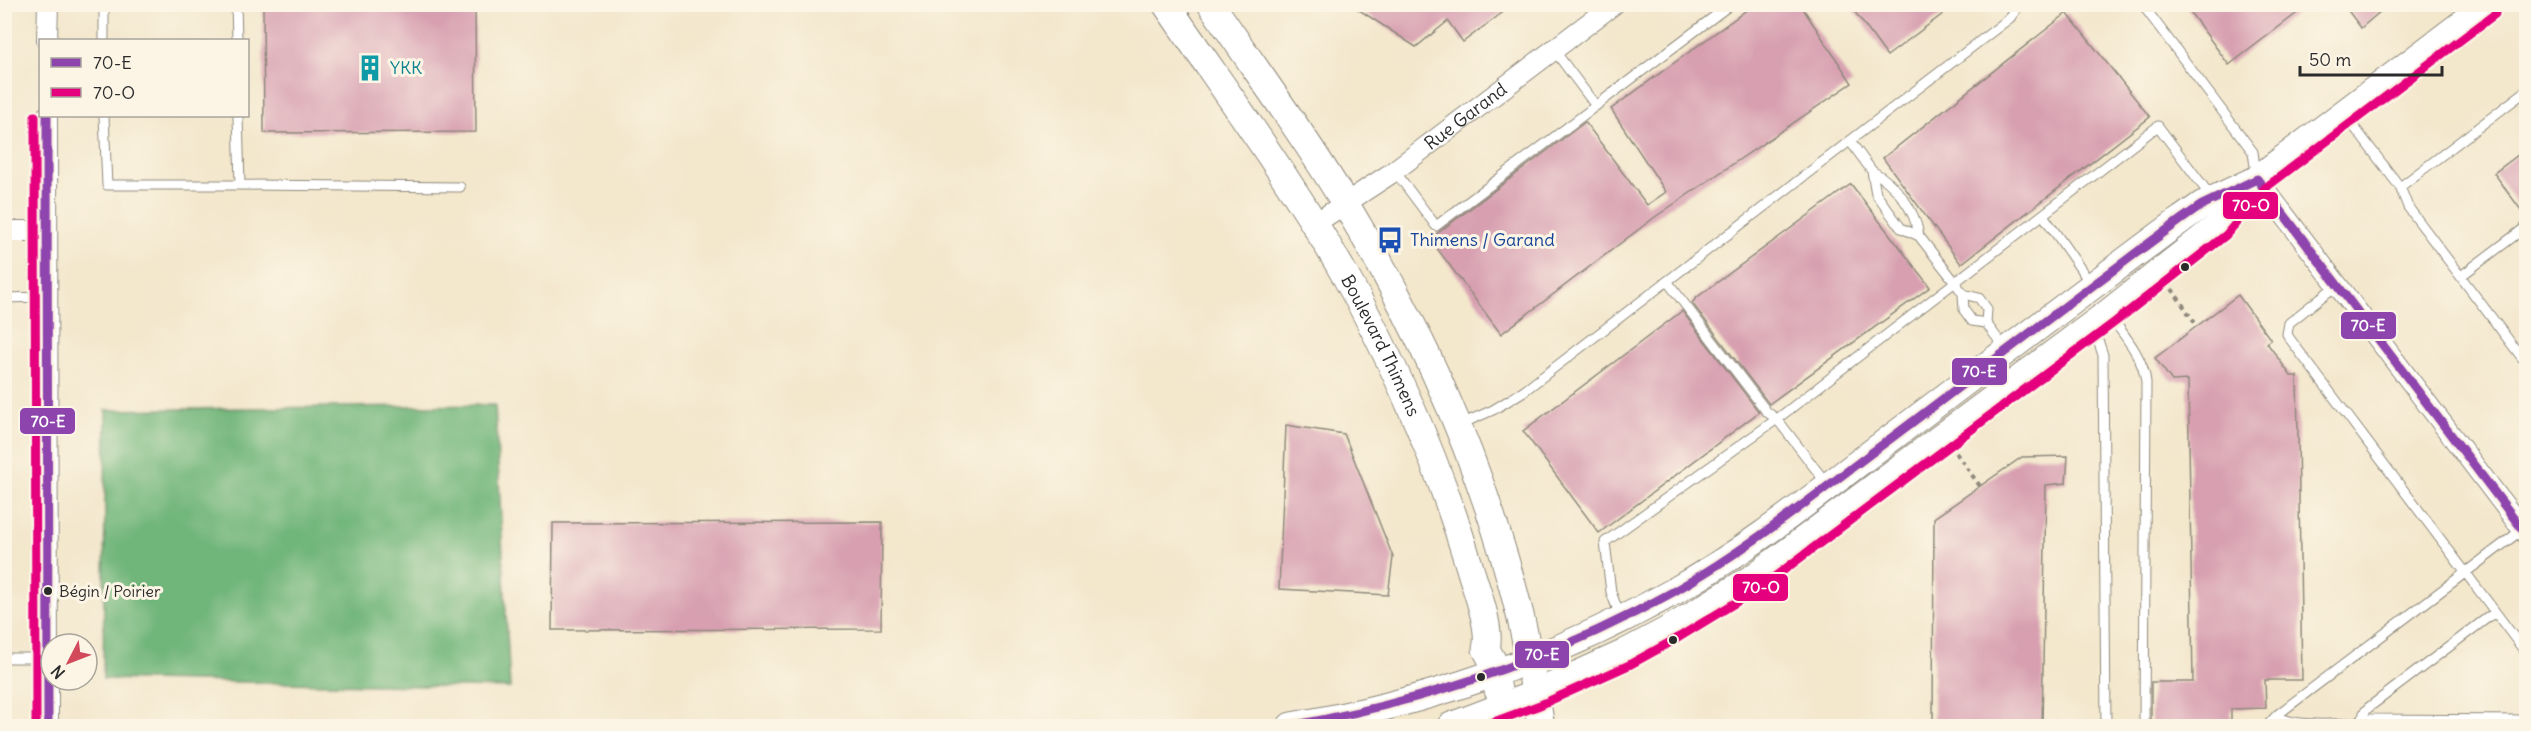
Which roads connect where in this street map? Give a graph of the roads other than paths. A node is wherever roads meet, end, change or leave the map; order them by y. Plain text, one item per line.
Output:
1 (48, 4) edge
2 (104, 4) edge
3 (236, 4) edge
4 (1166, 4) edge
5 (1211, 4) edge
6 (1614, 4) edge
7 (1731, 4) edge
8 (2020, 4) edge
9 (2142, 4) edge
10 (2488, 4) edge
11 (47, 39) edge
12 (104, 39) edge
13 (237, 39) edge
14 (1554, 50) junction
15 (2526, 91) edge
16 (1596, 106) junction
17 (2344, 114) junction
18 (47, 117) edge
19 (104, 117) edge
20 (238, 117) edge
21 (1850, 141) junction
22 (1394, 170) junction
23 (1872, 171) junction
24 (2257, 179) junction
25 (240, 184) junction
26 (460, 187) dead end
27 (2400, 187) junction
28 (1346, 204) junction
29 (2220, 208) junction
30 (2043, 215) junction
31 (1314, 224) junction
32 (2526, 227) edge
33 (4, 231) edge
34 (46, 231) junction
35 (1919, 236) junction
36 (2461, 276) junction
37 (1667, 281) junction
38 (1955, 282) junction
39 (2338, 285) junction
40 (2092, 286) junction
41 (1963, 294) junction
42 (46, 297) junction
43 (4, 298) edge
44 (2098, 320) junction
45 (1986, 323) junction
46 (2007, 351) junction
47 (2526, 363) edge
48 (1777, 419) junction
49 (1458, 425) junction
50 (1828, 486) junction
51 (2525, 532) edge
52 (2466, 573) junction
53 (2495, 612) junction
54 (1622, 620) junction
55 (47, 632) edge
56 (2526, 652) edge
57 (4, 658) edge
58 (39, 658) edge
59 (1528, 660) junction
60 (1495, 672) junction
61 (48, 692) edge
62 (1535, 694) junction
63 (2277, 715) junction
64 (1503, 718) edge
65 (2526, 720) edge
66 (2362, 724) edge
67 (48, 726) edge
68 (1291, 726) edge
69 (1451, 726) edge
70 (1541, 726) edge
71 (2106, 726) edge
72 (2144, 726) edge
73 (2267, 726) edge

1 - 11 street
2 - 12 lane
3 - 13 lane
4 - 31 street, Boulevard Thimens
5 - 28 street, Boulevard Thimens
6 - 14 street, Rue Garand
7 - 16 lane
8 - 21 lane
9 - 24 lane
10 - 17 street
14 - 16 lane
14 - 22 street, Rue Garand
15 - 27 lane
16 - 22 lane
17 - 24 street
17 - 27 lane
18 - 34 street
19 - 25 lane
20 - 25 lane
21 - 23 lane
21 - 37 lane
22 - 28 street, Rue Garand
23 - 35 lane
23 - 35 lane
24 - 29 street
24 - 39 street
25 - 26 lane
27 - 36 lane
28 - 31 street, Rue Garand
28 - 49 street, Boulevard Thimens
29 - 30 lane
29 - 40 street
29 - 44 street
30 - 38 lane
30 - 40 lane
31 - 60 street, Boulevard Thimens
32 - 36 lane
33 - 34 street
34 - 42 street
35 - 38 lane
36 - 47 lane
37 - 48 lane
37 - 49 lane
38 - 41 lane
38 - 48 lane
39 - 51 street
39 - 52 lane
40 - 46 street
41 - 45 lane
41 - 45 lane
42 - 43 lane
42 - 55 street
44 - 62 street
44 - 71 lane
44 - 72 lane
45 - 46 lane
46 - 50 street
48 - 50 lane
48 - 54 lane
49 - 59 street, Boulevard Thimens
50 - 54 street
51 - 52 lane
52 - 53 lane
52 - 63 lane
53 - 56 lane
53 - 66 lane
54 - 59 street
57 - 58 lane
59 - 60 street
59 - 62 street, Boulevard Thimens
60 - 64 street, Boulevard Thimens
60 - 68 street
61 - 67 street
62 - 64 street
62 - 70 street, Boulevard Thimens
63 - 66 lane
63 - 73 lane
64 - 69 street
65 - 66 lane

